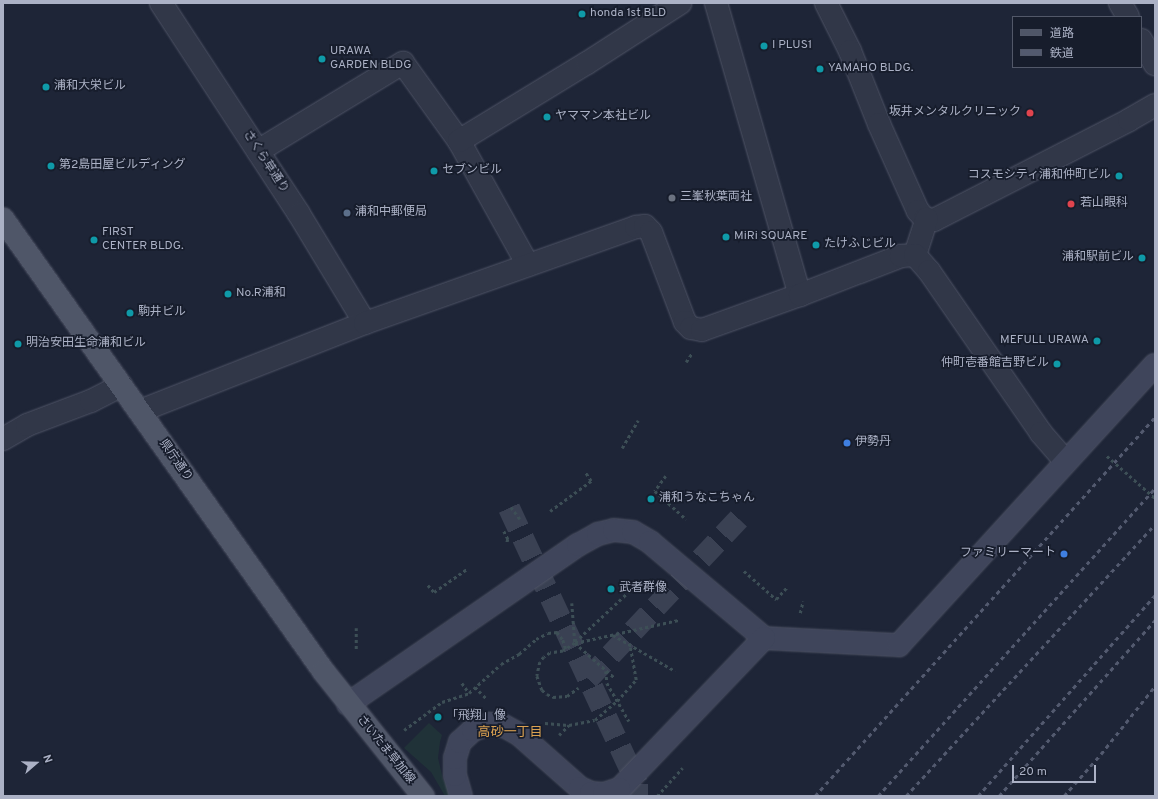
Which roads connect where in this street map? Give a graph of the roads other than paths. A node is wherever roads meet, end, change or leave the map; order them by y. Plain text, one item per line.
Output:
1 (160, 3) edge
2 (680, 3) edge
3 (716, 3) edge
4 (826, 3) edge
5 (1120, 3) edge
6 (1127, 16) edge
7 (1142, 42) edge
8 (1155, 64) edge
9 (1155, 105) edge
10 (459, 141) junction
11 (258, 151) junction
12 (3, 218) edge
13 (927, 219) junction
14 (915, 255) junction
15 (528, 265) junction
16 (800, 295) junction
17 (365, 323) junction
18 (1155, 365) edge
19 (121, 386) junction
20 (140, 410) junction
21 (3, 439) edge
22 (1065, 461) junction
23 (764, 638) junction
24 (348, 704) junction
25 (616, 793) edge
26 (423, 796) edge
27 (461, 796) edge

1 - 11 street, さくら草通り
2 - 10 street
3 - 16 street
4 - 13 street
5 - 6 street
7 - 8 street
9 - 13 street
10 - 11 street
10 - 15 street
11 - 17 street, さくら草通り
12 - 19 main road, 県庁通り
13 - 14 street
14 - 16 street
14 - 22 street
15 - 16 street
15 - 17 street
17 - 20 street
18 - 22 street
19 - 20 main road, 県庁通り
19 - 21 street
20 - 24 main road, 県庁通り
22 - 23 street
23 - 24 street
23 - 25 street
24 - 26 main road, さいたま草加線
25 - 27 street

